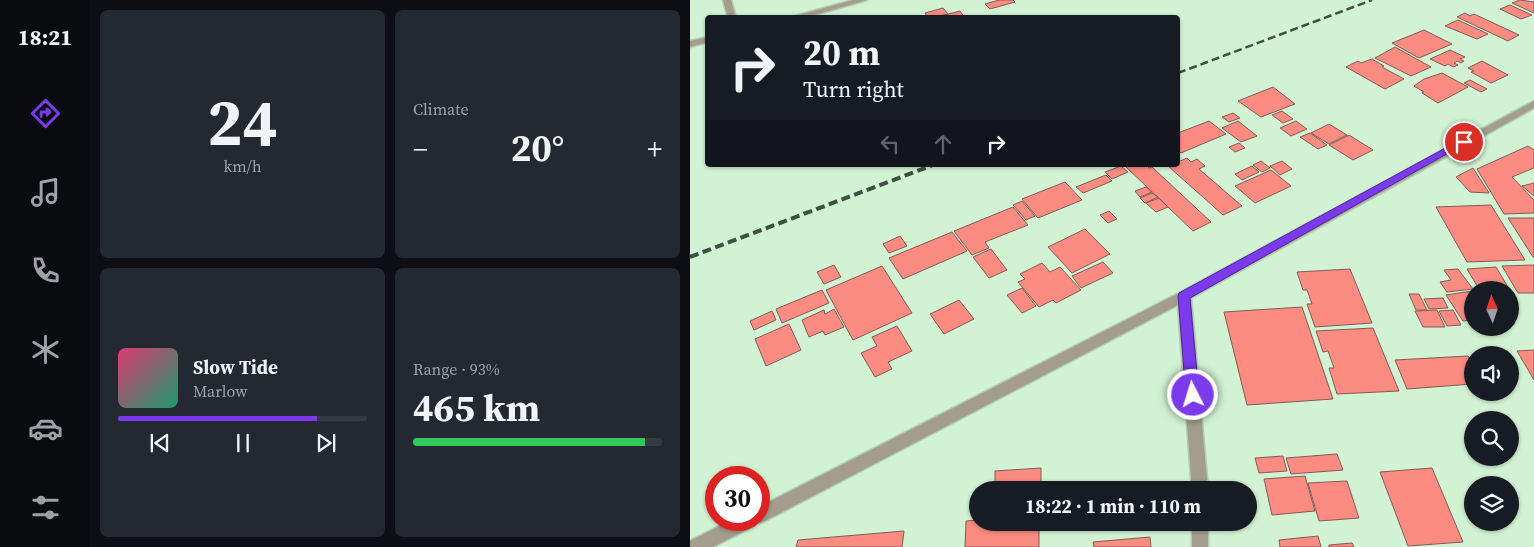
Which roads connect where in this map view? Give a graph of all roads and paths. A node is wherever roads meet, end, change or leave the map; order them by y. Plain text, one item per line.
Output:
1 (727, 0) edge
2 (863, 0) edge
3 (731, 15) edge
4 (804, 15) edge
5 (705, 40) edge
6 (690, 44) edge
7 (1534, 104) edge
8 (1184, 296) junction
9 (1199, 481) edge
10 (770, 508) edge
11 (727, 531) edge
12 (1200, 531) edge
13 (696, 547) edge
14 (1200, 547) edge

1 - 3 street
2 - 4 street
5 - 6 street
7 - 8 street
8 - 9 street
8 - 10 street
11 - 13 street
12 - 14 street

